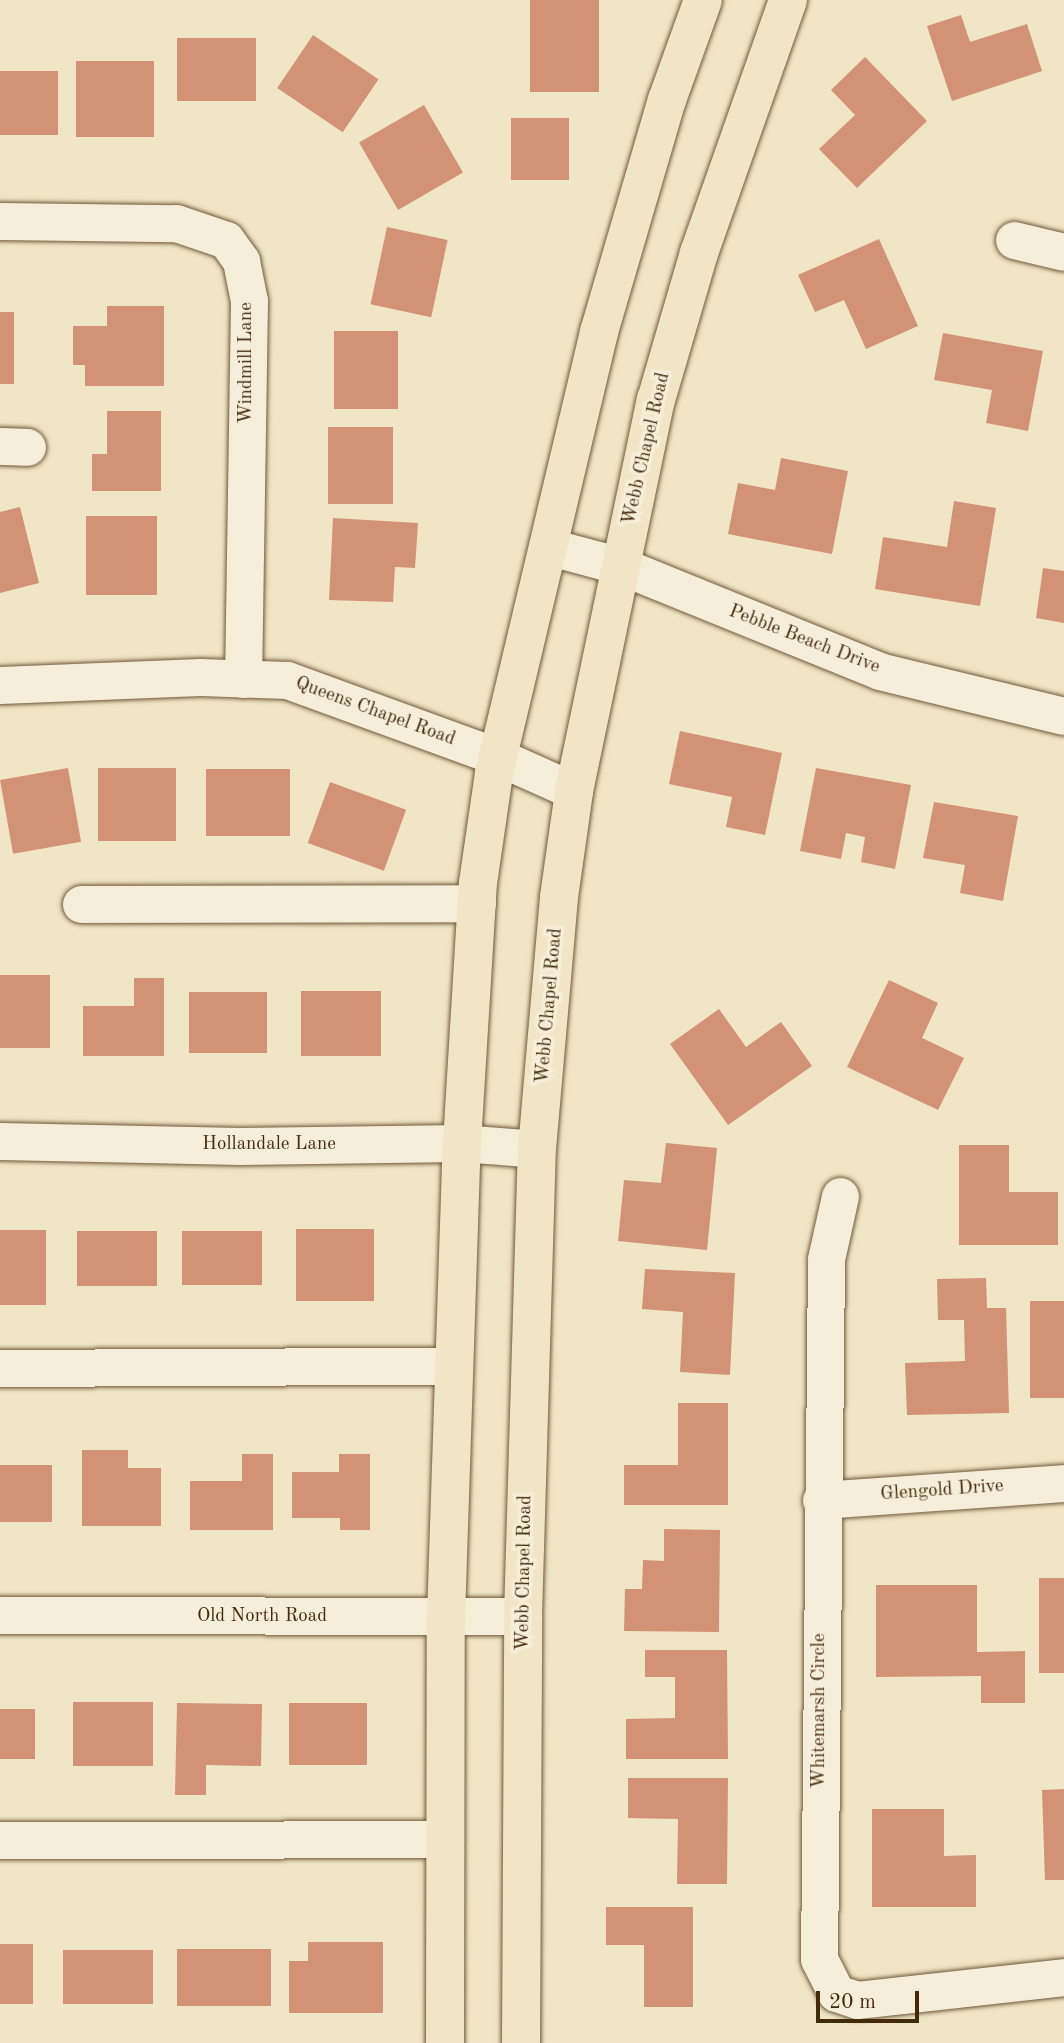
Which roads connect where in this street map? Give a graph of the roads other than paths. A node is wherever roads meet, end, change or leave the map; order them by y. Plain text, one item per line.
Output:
1 (703, 0) edge
2 (788, 0) edge
3 (0, 221) edge
4 (1014, 240) dead end
5 (1064, 252) edge
6 (550, 547) junction
7 (621, 566) junction
8 (243, 679) junction
9 (0, 685) edge
10 (1064, 716) edge
11 (498, 757) junction
12 (574, 791) junction
13 (477, 903) junction
14 (80, 904) dead end
15 (0, 1141) edge
16 (462, 1143) junction
17 (537, 1149) junction
18 (840, 1196) dead end
19 (454, 1366) junction
20 (0, 1368) edge
21 (1064, 1483) edge
22 (821, 1500) junction
23 (0, 1615) edge
24 (523, 1616) junction
25 (446, 1617) junction
26 (445, 1839) junction
27 (0, 1840) edge
28 (1064, 1977) edge
29 (445, 2043) edge
30 (521, 2043) edge

1 - 6 main road
2 - 7 main road, Webb Chapel Road
3 - 8 street, Windmill Lane
4 - 5 street
6 - 7 street, Pebble Beach Drive
6 - 11 main road
7 - 10 street, Pebble Beach Drive
7 - 12 main road, Webb Chapel Road
8 - 9 street, Queens Chapel Road
8 - 11 street, Queens Chapel Road
11 - 12 street, Queens Chapel Road
11 - 13 main road
12 - 17 main road, Webb Chapel Road
13 - 14 street
13 - 16 main road
15 - 16 street, Hollandale Lane
16 - 17 street, Hollandale Lane
16 - 19 main road
17 - 24 main road, Webb Chapel Road
18 - 22 street, Whitemarsh Circle
19 - 20 street
19 - 25 main road
21 - 22 street, Glengold Drive
22 - 28 street, Whitemarsh Circle
23 - 25 street, Old North Road
24 - 25 street, Old North Road
24 - 30 main road, Webb Chapel Road
25 - 26 main road
26 - 27 street
26 - 29 main road

